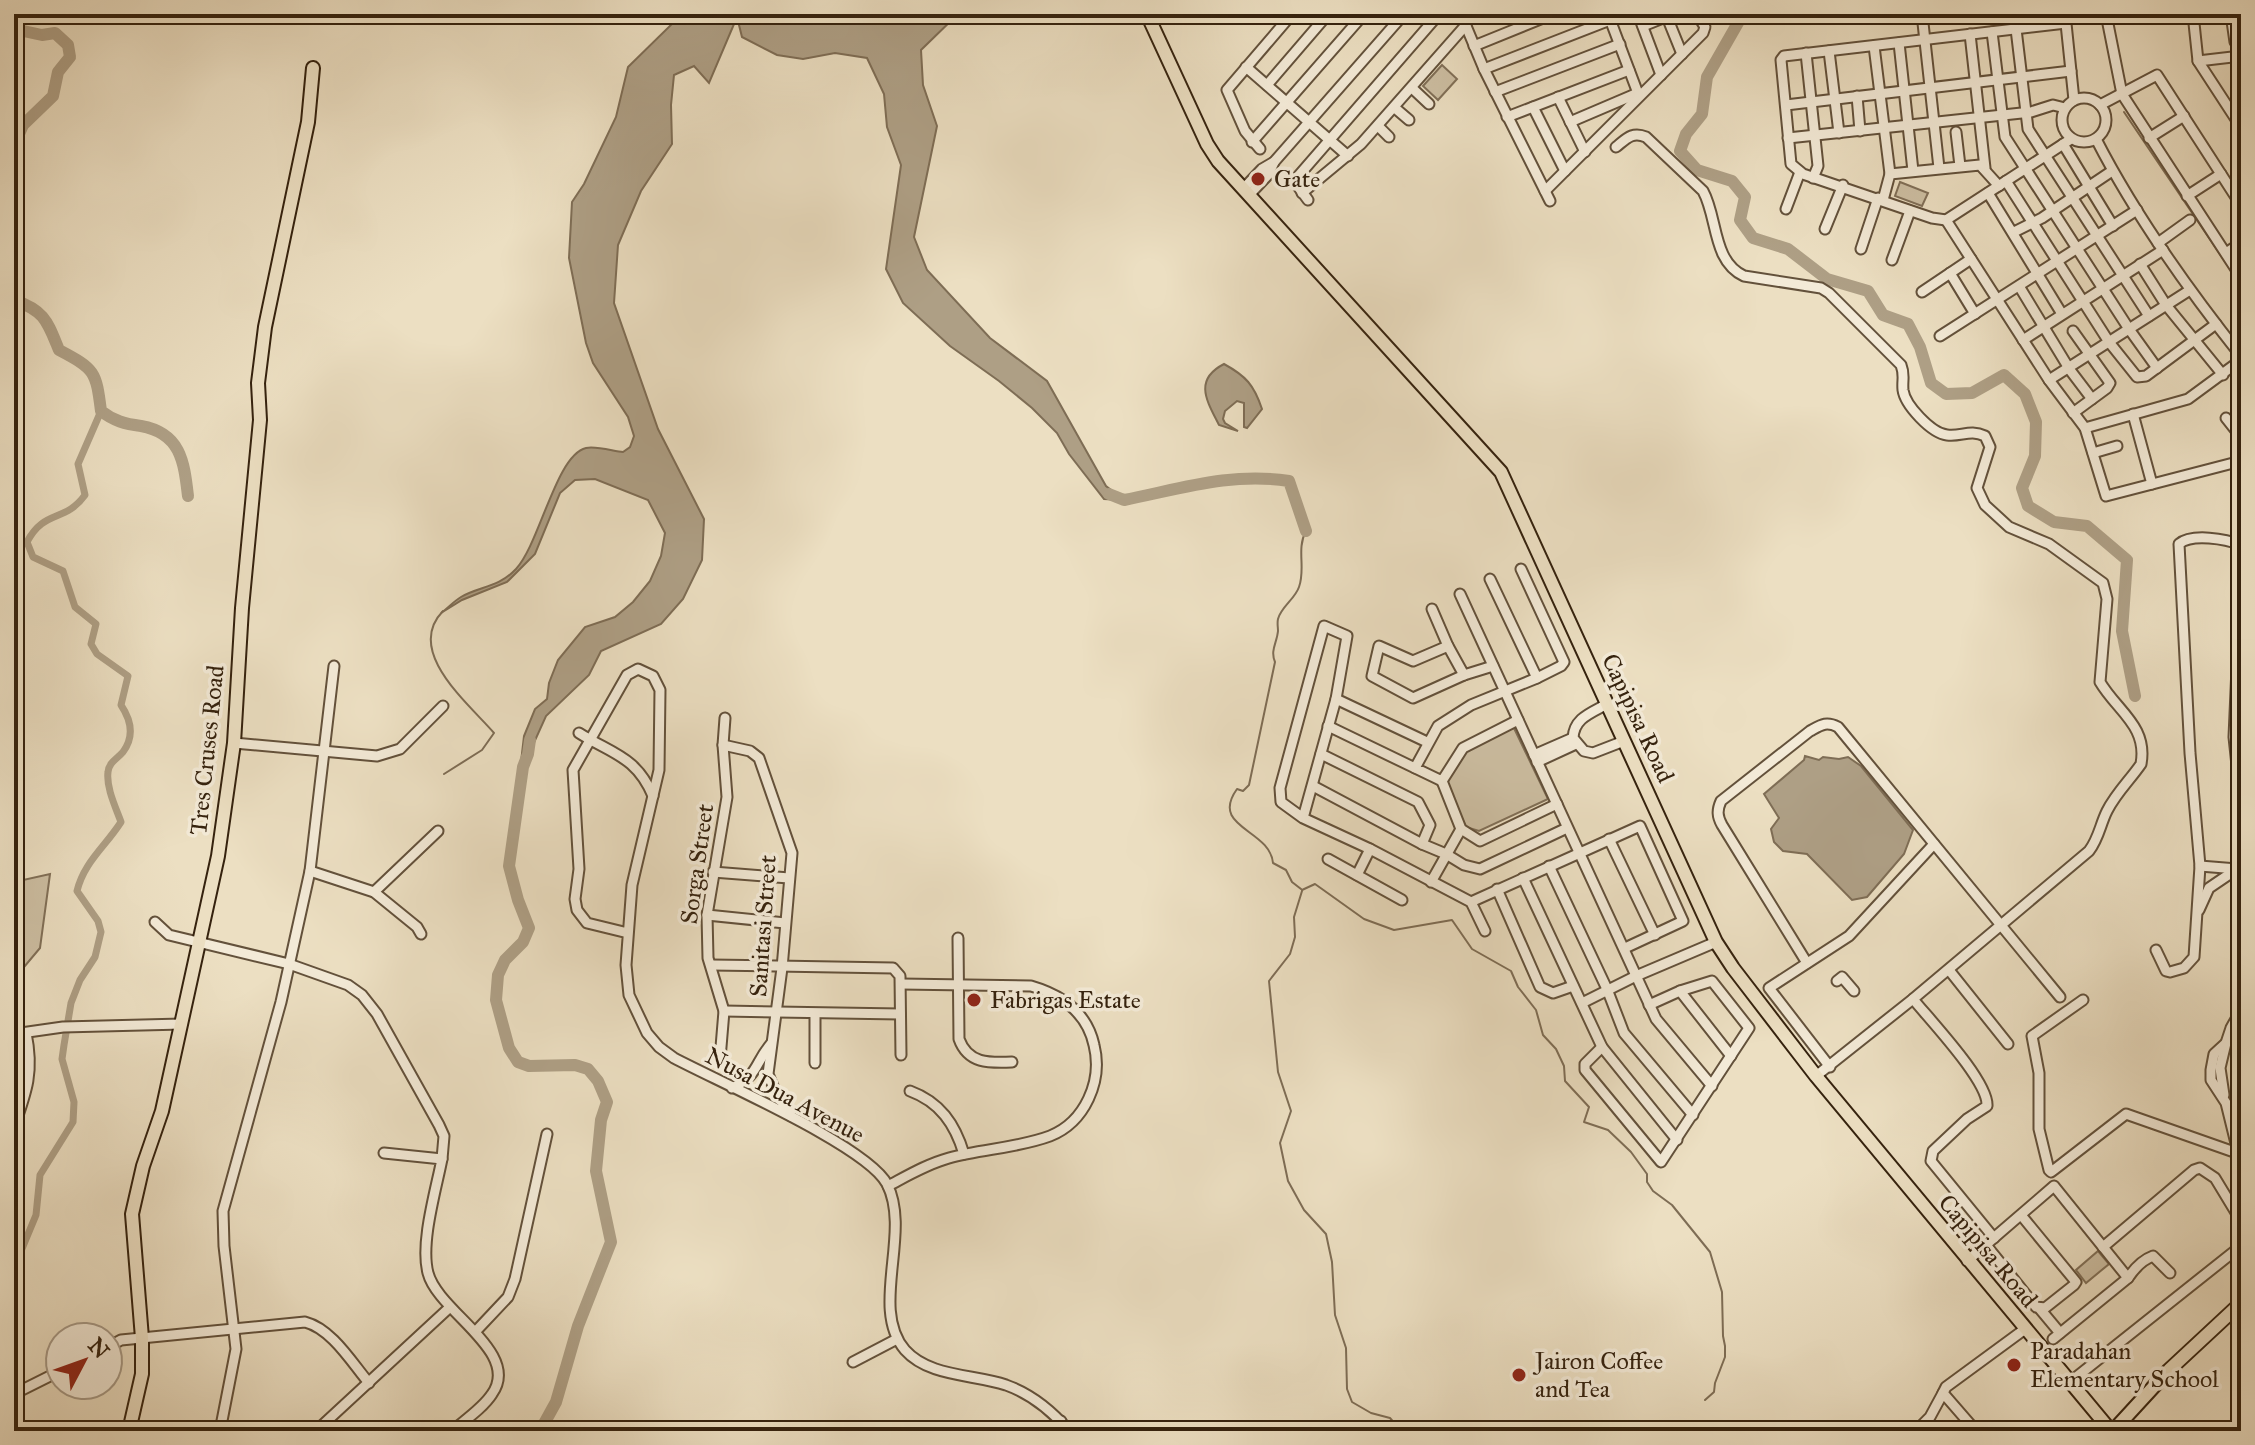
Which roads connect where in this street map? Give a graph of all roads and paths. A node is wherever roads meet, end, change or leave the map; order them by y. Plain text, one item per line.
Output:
1 (1147, 14) edge
2 (1292, 14) edge
3 (1328, 14) edge
4 (1364, 14) edge
5 (1404, 14) edge
6 (1439, 14) edge
7 (1477, 14) edge
8 (1553, 14) edge
9 (1638, 14) edge
10 (1697, 14) edge
11 (1922, 14) edge
12 (2106, 14) edge
13 (2193, 14) edge
14 (2231, 14) edge
15 (1670, 15) edge
16 (1609, 17) edge
17 (2065, 18) edge
18 (1463, 19) edge
19 (1643, 26) junction
20 (2016, 29) junction
21 (1992, 32) junction
22 (1970, 34) junction
23 (1924, 40) junction
24 (2235, 42) dead end
25 (1899, 43) junction
26 (1620, 44) junction
27 (1474, 46) junction
28 (1874, 46) junction
29 (1829, 51) junction
30 (1806, 53) junction
31 (1682, 54) junction
32 (2241, 56) edge
33 (2198, 61) junction
34 (1246, 67) junction
35 (313, 68) dead end
36 (1484, 69) junction
37 (1629, 70) junction
38 (2071, 71) junction
39 (1661, 75) junction
40 (2021, 77) junction
41 (1997, 79) junction
42 (1975, 82) junction
43 (1267, 85) junction
44 (1412, 88) junction
45 (1930, 88) junction
46 (1903, 91) junction
47 (1495, 92) junction
48 (1639, 94) junction
49 (1880, 94) junction
50 (2122, 94) junction
51 (1857, 96) junction
52 (1558, 97) junction
53 (1834, 99) junction
54 (2074, 100) junction
55 (1811, 102) junction
56 (1287, 103) junction
57 (1429, 104) dead end
58 (1786, 105) junction
59 (2100, 105) junction
60 (1533, 107) junction
61 (1395, 108) junction
62 (2065, 108) junction
63 (2025, 113) junction
64 (2001, 114) junction
65 (2184, 116) junction
66 (1507, 117) junction
67 (1978, 117) junction
68 (1409, 120) dead end
69 (1309, 122) junction
70 (1570, 122) junction
71 (1934, 123) junction
72 (1906, 125) junction
73 (1378, 126) junction
74 (1884, 127) junction
75 (2241, 127) edge
76 (1860, 131) junction
77 (1956, 132) dead end
78 (1839, 133) junction
79 (1815, 136) junction
80 (1389, 137) dead end
81 (1788, 138) junction
82 (2149, 138) junction
83 (2096, 139) junction
84 (1329, 140) junction
85 (2067, 142) junction
86 (1616, 147) dead end
87 (1585, 152) junction
88 (1348, 156) junction
89 (2045, 156) junction
90 (1960, 166) junction
91 (1939, 168) junction
92 (1985, 168) junction
93 (2027, 168) junction
94 (1565, 171) junction
95 (1913, 171) junction
96 (2112, 171) junction
97 (1800, 172) junction
98 (1890, 174) junction
99 (2221, 174) junction
100 (1813, 178) junction
101 (2003, 184) junction
102 (1843, 185) junction
103 (2089, 185) junction
104 (1246, 192) junction
105 (1988, 193) junction
106 (2187, 196) junction
107 (2071, 197) junction
108 (1880, 199) junction
109 (2241, 205) edge
110 (1786, 209) dead end
111 (2053, 209) junction
112 (2137, 210) junction
113 (1910, 211) junction
114 (1946, 220) junction
115 (2190, 220) dead end
116 (2032, 222) junction
117 (2113, 226) junction
118 (1825, 229) dead end
119 (2014, 232) junction
120 (2096, 237) junction
121 (2241, 243) edge
122 (2160, 246) junction
123 (2078, 248) junction
124 (1861, 249) dead end
125 (2226, 253) junction
126 (1971, 259) junction
127 (1892, 260) dead end
128 (2057, 262) junction
129 (2140, 264) junction
130 (1950, 273) junction
131 (2038, 274) junction
132 (2122, 276) junction
133 (2241, 277) edge
134 (2019, 286) junction
135 (2103, 288) junction
136 (2190, 290) junction
137 (1922, 292) dead end
138 (1998, 300) junction
139 (2083, 301) junction
140 (2166, 305) junction
141 (1975, 314) junction
142 (2062, 314) junction
143 (2149, 316) junction
144 (2216, 324) junction
145 (2043, 327) junction
146 (2129, 329) junction
147 (2073, 331) dead end
148 (1940, 336) dead end
149 (2023, 340) junction
150 (2194, 341) junction
151 (2109, 342) junction
152 (2089, 354) junction
153 (2241, 358) edge
154 (2069, 368) junction
155 (2157, 368) junction
156 (2223, 375) junction
157 (2049, 380) junction
158 (2092, 399) junction
159 (2073, 413) junction
160 (2133, 414) junction
161 (2226, 418) dead end
162 (2085, 428) junction
163 (2241, 437) edge
164 (2117, 446) dead end
165 (2093, 453) junction
166 (2241, 461) edge
167 (2152, 484) junction
168 (2241, 545) edge
169 (1521, 569) dead end
170 (2241, 575) edge
171 (1490, 579) dead end
172 (1460, 594) dead end
173 (1432, 609) dead end
174 (1448, 646) junction
175 (334, 666) dead end
176 (1493, 666) junction
177 (1464, 675) junction
178 (1537, 678) junction
179 (1506, 692) junction
180 (1336, 699) junction
181 (1607, 704) junction
182 (443, 706) dead end
183 (725, 718) dead end
184 (1518, 720) junction
185 (1328, 726) junction
186 (579, 733) dead end
187 (589, 740) junction
188 (1575, 741) junction
189 (1624, 741) junction
190 (1427, 742) junction
191 (234, 743) junction
192 (723, 745) junction
193 (325, 752) junction
194 (1321, 754) junction
195 (2238, 756) edge
196 (1536, 759) junction
197 (1415, 768) junction
198 (1442, 781) junction
199 (1313, 786) junction
200 (654, 796) junction
201 (2240, 799) edge
202 (1557, 804) junction
203 (1303, 818) junction
204 (1567, 828) junction
205 (1461, 829) junction
206 (438, 831) dead end
207 (1609, 839) junction
208 (1422, 844) junction
209 (1934, 844) junction
210 (1370, 849) junction
211 (1579, 853) junction
212 (1446, 854) junction
213 (1328, 859) dead end
214 (1549, 866) junction
215 (2200, 866) junction
216 (2239, 869) edge
217 (310, 871) junction
218 (713, 872) junction
219 (1357, 875) junction
220 (789, 878) junction
221 (1523, 878) junction
222 (1431, 882) junction
223 (1497, 889) junction
224 (374, 892) junction
225 (1402, 900) dead end
226 (1471, 902) junction
227 (707, 915) junction
228 (2195, 916) junction
229 (155, 922) dead end
230 (785, 923) junction
231 (2003, 926) junction
232 (1485, 931) dead end
233 (628, 933) junction
234 (421, 934) dead end
235 (1655, 935) junction
236 (958, 938) dead end
237 (1716, 942) junction
238 (198, 944) junction
239 (1625, 948) junction
240 (2156, 950) dead end
241 (1807, 963) junction
242 (289, 964) junction
243 (711, 965) junction
244 (782, 968) junction
245 (1949, 970) junction
246 (1636, 976) junction
247 (1837, 981) dead end
248 (901, 984) junction
249 (959, 984) junction
250 (1573, 986) junction
251 (1607, 989) junction
252 (1680, 991) junction
253 (1854, 991) dead end
254 (2060, 997) dead end
255 (1913, 999) junction
256 (2083, 1000) dead end
257 (1582, 1003) junction
258 (1649, 1005) junction
259 (2241, 1010) edge
260 (724, 1011) junction
261 (776, 1013) junction
262 (815, 1014) junction
263 (900, 1014) junction
264 (182, 1024) junction
265 (26, 1033) junction
266 (14, 1034) edge
267 (771, 1044) junction
268 (2008, 1044) dead end
269 (1602, 1047) junction
270 (901, 1055) dead end
271 (1731, 1056) junction
272 (720, 1059) dead end
273 (1012, 1062) dead end
274 (815, 1063) dead end
275 (1830, 1067) junction
276 (756, 1071) junction
277 (768, 1074) junction
278 (1816, 1076) junction
279 (1712, 1086) junction
280 (732, 1088) junction
281 (910, 1091) dead end
282 (1693, 1115) junction
283 (793, 1119) junction
284 (14, 1127) edge
285 (547, 1134) dead end
286 (1677, 1140) junction
287 (384, 1153) dead end
288 (2237, 1153) junction
289 (964, 1154) junction
290 (442, 1159) junction
291 (2241, 1164) edge
292 (888, 1186) junction
293 (2021, 1215) junction
294 (2238, 1216) dead end
295 (1990, 1242) junction
296 (2241, 1246) edge
297 (2103, 1247) junction
298 (1967, 1261) junction
299 (2170, 1273) dead end
300 (2128, 1278) junction
301 (2241, 1303) edge
302 (449, 1308) junction
303 (2040, 1309) junction
304 (234, 1329) junction
305 (2025, 1329) junction
306 (476, 1331) junction
307 (142, 1338) junction
308 (897, 1339) junction
309 (124, 1340) edge
310 (853, 1362) dead end
311 (44, 1379) edge
312 (2070, 1382) junction
313 (369, 1383) junction
314 (1943, 1393) junction
315 (14, 1394) edge
316 (1061, 1421) junction
317 (129, 1431) edge
318 (220, 1431) edge
319 (316, 1431) edge
320 (452, 1431) edge
321 (1050, 1431) edge
322 (1069, 1431) edge
323 (1916, 1431) edge
324 (1976, 1431) edge
325 (2112, 1431) edge

1 - 104 main road, Capipisa Road
2 - 34 street
3 - 43 street
4 - 56 street
5 - 69 street
6 - 84 street
7 - 18 street
8 - 27 street
9 - 19 street
10 - 31 street
11 - 23 street
12 - 50 street
13 - 33 street
14 - 24 street
15 - 19 street
15 - 31 street
16 - 26 street
16 - 36 street
17 - 20 street
17 - 38 street
18 - 27 street
18 - 44 street
19 - 39 street
20 - 21 street
20 - 40 street
21 - 22 street
21 - 41 street
22 - 23 street
22 - 42 street
23 - 25 street
23 - 45 street
25 - 28 street
25 - 46 street
26 - 37 street
26 - 47 street
27 - 36 street
28 - 29 street
28 - 49 street
29 - 30 street
29 - 53 street
30 - 55 street
30 - 58 street
31 - 39 street
32 - 33 street
33 - 75 street
34 - 43 street
34 - 56 street
35 - 191 main road, Tres Cruses Road
36 - 47 street
37 - 48 street
37 - 52 street
38 - 40 street
38 - 54 street
39 - 48 street
40 - 41 street
40 - 63 street
41 - 42 street
41 - 64 street
42 - 45 street
42 - 67 street
43 - 56 street
44 - 57 street
44 - 61 street
45 - 46 street
45 - 71 street
46 - 49 street
46 - 72 street
47 - 66 street
48 - 70 street
48 - 87 street
49 - 51 street
49 - 74 street
50 - 59 street
50 - 65 street
50 - 82 street
51 - 53 street
51 - 76 street
52 - 60 street
52 - 70 street
53 - 55 street
53 - 78 street
54 - 59 street
54 - 62 street
55 - 58 street
55 - 79 street
56 - 69 street
58 - 81 street
59 - 83 street
60 - 66 street
60 - 94 street
61 - 68 street
61 - 73 street
62 - 63 street
62 - 85 street
63 - 64 street
63 - 89 street
64 - 67 street
64 - 93 street
65 - 82 street
65 - 99 street
66 - 94 street
67 - 71 street
67 - 92 street
69 - 84 street
69 - 104 street
70 - 87 street
71 - 72 street
71 - 91 street
72 - 74 street
72 - 95 street
73 - 80 street
73 - 88 street
74 - 76 street
74 - 98 street
76 - 78 street
77 - 90 street
78 - 79 street
79 - 81 street
79 - 100 street
81 - 97 street
82 - 106 street
83 - 85 street
83 - 96 street
84 - 88 street
84 - 88 street
85 - 89 street
85 - 103 street
86 - 231 street
87 - 94 street
89 - 93 street
89 - 107 street
90 - 91 street
90 - 92 street
91 - 95 street
92 - 101 street
93 - 101 street
93 - 111 street
95 - 98 street
96 - 103 street
96 - 112 street
97 - 100 street
97 - 110 street
98 - 108 street
99 - 106 street
99 - 109 street
100 - 102 street
101 - 105 street
101 - 116 street
102 - 108 street
102 - 118 street
103 - 107 street
103 - 117 street
104 - 181 main road, Capipisa Road
105 - 114 street
105 - 119 street
106 - 125 street
107 - 111 street
107 - 120 street
108 - 113 street
108 - 124 street
111 - 116 street
111 - 123 street
112 - 117 street
112 - 122 street
113 - 114 street
113 - 127 street
114 - 126 street
115 - 122 street
116 - 119 street
116 - 128 street
117 - 120 street
119 - 131 street
120 - 123 street
120 - 132 street
121 - 125 street
122 - 129 street
122 - 136 street
123 - 128 street
123 - 135 street
125 - 133 street
126 - 130 street
126 - 138 street
128 - 131 street
128 - 139 street
129 - 132 street
129 - 140 street
130 - 137 street
130 - 141 street
131 - 134 street
131 - 142 street
132 - 135 street
132 - 143 street
134 - 138 street
134 - 145 street
135 - 139 street
135 - 146 street
136 - 140 street
136 - 144 street
138 - 141 street
138 - 149 street
139 - 142 street
139 - 151 street
140 - 143 street
140 - 150 street
141 - 148 street
142 - 145 street
143 - 146 street
144 - 150 street
144 - 153 street
145 - 149 street
145 - 154 street
146 - 151 street
146 - 155 street
147 - 152 street
149 - 157 street
150 - 155 street
150 - 156 street
151 - 152 street
151 - 155 street
152 - 154 street
152 - 158 street
153 - 156 street
154 - 157 street
154 - 158 street
156 - 160 street
157 - 159 street
158 - 159 street
159 - 162 street
160 - 162 street
160 - 167 street
161 - 163 street
162 - 165 street
164 - 165 street
165 - 167 street
166 - 167 street
168 - 215 street
169 - 178 street
170 - 195 street
171 - 178 street
172 - 176 street
173 - 174 street
174 - 177 street
174 - 177 street
175 - 193 street
176 - 177 street
176 - 179 street
178 - 179 street
179 - 184 street
179 - 190 street
180 - 185 street
180 - 190 street
180 - 203 street
181 - 188 street
181 - 189 main road, Capipisa Road
182 - 193 street
183 - 192 street, Sorga Street
184 - 196 street
184 - 198 street
185 - 194 street
185 - 197 street
186 - 187 street
187 - 200 street
187 - 200 street, Nusa Dua Avenue
187 - 233 street
188 - 189 street
188 - 196 street
189 - 237 main road, Capipisa Road
190 - 197 street
191 - 193 street
191 - 238 main road, Tres Cruses Road
192 - 218 street, Sorga Street
192 - 220 street, Sanitasi Street
193 - 217 street
194 - 199 street
194 - 208 street
195 - 201 street
196 - 202 street
197 - 198 street
198 - 205 street
199 - 203 street
199 - 208 street
200 - 233 street, Nusa Dua Avenue
202 - 204 street
202 - 205 street
203 - 210 street
204 - 211 street
204 - 212 street
205 - 212 street
206 - 224 street
207 - 211 street
207 - 235 street
207 - 235 street
208 - 212 street
209 - 231 street
209 - 241 street
209 - 241 street
210 - 219 street
210 - 222 street
211 - 214 street
211 - 239 street
212 - 222 street
213 - 219 street
214 - 221 street
214 - 251 street
215 - 216 street
215 - 228 street
216 - 228 street
217 - 224 street
217 - 242 street
218 - 220 street
218 - 227 street, Sorga Street
219 - 225 street
220 - 230 street, Sanitasi Street
221 - 223 street
221 - 250 street
222 - 226 street
223 - 226 street
223 - 250 street
224 - 234 street
226 - 232 street
227 - 230 street
227 - 243 street, Sorga Street
228 - 240 street
229 - 238 street
230 - 244 street, Sanitasi Street
231 - 245 street
231 - 254 street
233 - 280 street, Nusa Dua Avenue
235 - 239 street
236 - 249 street
237 - 246 street
237 - 278 main road, Capipisa Road
238 - 242 street
238 - 264 main road, Tres Cruses Road
239 - 246 street
241 - 275 street
242 - 290 street
242 - 304 street
243 - 244 street
243 - 260 street, Sorga Street
244 - 248 street
244 - 261 street, Sanitasi Street
245 - 255 street
245 - 268 street
246 - 251 street
246 - 258 street
247 - 253 street
248 - 249 street
248 - 263 street
249 - 273 street
249 - 289 street
250 - 257 street
251 - 257 street
251 - 282 street
252 - 258 street
252 - 271 street
252 - 271 street
255 - 275 street
255 - 295 street
256 - 288 street
257 - 269 street
258 - 279 street
259 - 288 street
260 - 261 street
260 - 272 street, Sorga Street
261 - 262 street
261 - 267 street, Sanitasi Street
262 - 263 street
262 - 274 street
263 - 270 street
264 - 265 street
264 - 307 main road, Tres Cruses Road
265 - 266 street
265 - 284 street
267 - 276 street, Sanitasi Street
267 - 277 street, Sanitasi Street
269 - 286 street
269 - 286 street
271 - 279 street
275 - 278 street
276 - 277 street
276 - 280 street, Sanitasi Street
277 - 283 street
278 - 298 main road, Capipisa Road
279 - 282 street
280 - 283 street, Nusa Dua Avenue
281 - 289 street
282 - 286 street
283 - 292 street, Nusa Dua Avenue
285 - 306 street
287 - 290 street
288 - 291 street
289 - 292 street
290 - 302 street
292 - 308 street
293 - 295 street
293 - 297 street
293 - 303 street
294 - 297 street
295 - 298 street
295 - 303 street
296 - 312 street
297 - 300 street
298 - 305 main road, Capipisa Road
299 - 300 street
300 - 303 street
301 - 325 main road
302 - 306 street
302 - 313 street
304 - 307 street
304 - 313 street
304 - 318 street
305 - 312 main road, Capipisa Road
305 - 314 street
306 - 320 street
307 - 309 street
307 - 317 main road, Tres Cruses Road
308 - 310 street
308 - 316 street
311 - 315 street
312 - 325 main road, Capipisa Road
313 - 319 street
314 - 323 street
314 - 324 street
316 - 321 street
316 - 322 street

